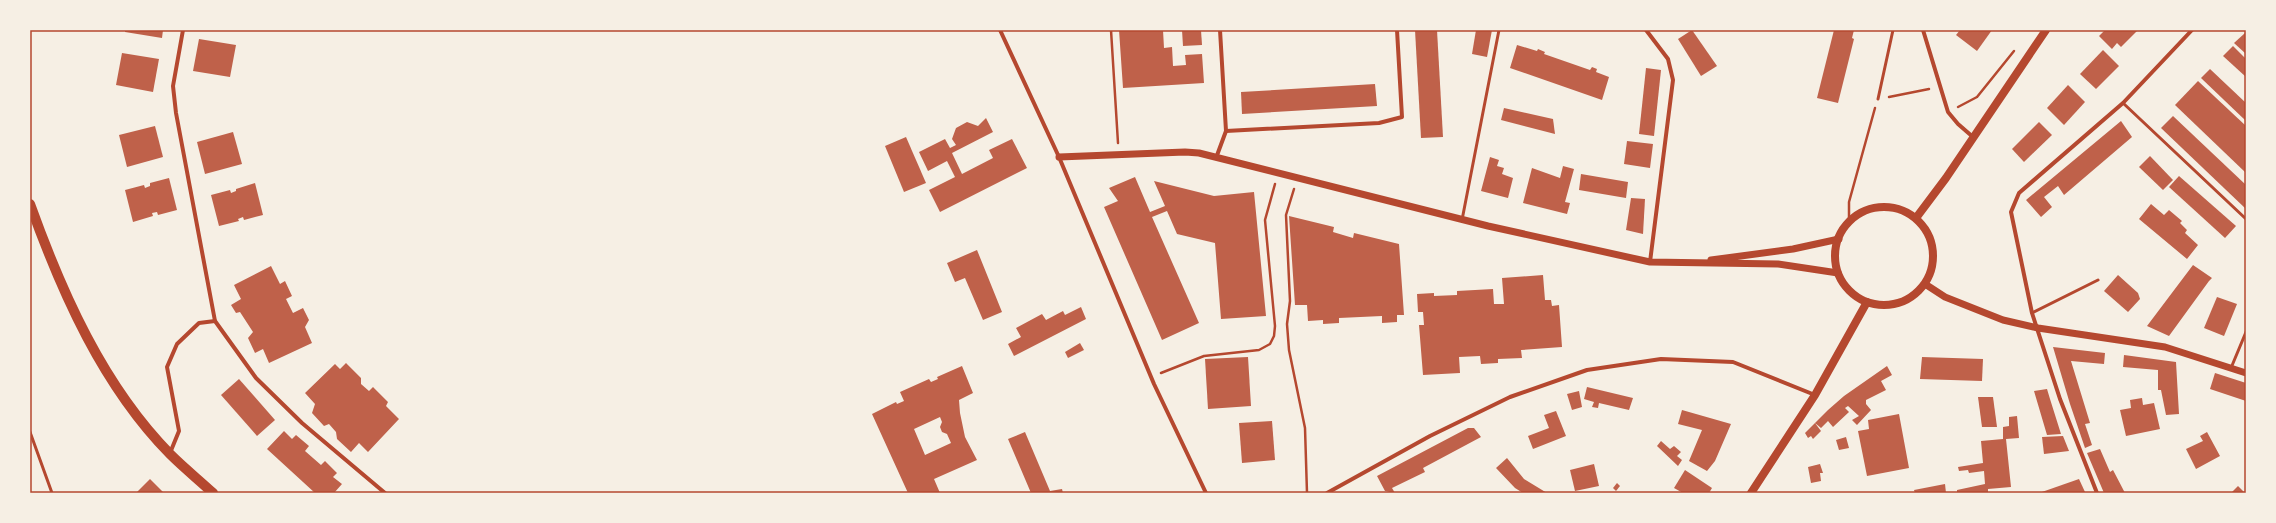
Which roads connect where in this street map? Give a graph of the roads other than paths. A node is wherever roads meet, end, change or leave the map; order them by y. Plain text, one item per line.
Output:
1 (183, 30) edge
2 (1000, 30) edge
3 (1220, 30) edge
4 (1397, 30) edge
5 (1499, 30) edge
6 (1646, 30) edge
7 (1893, 30) edge
8 (1923, 30) edge
9 (2046, 30) edge
10 (2192, 30) edge
11 (1878, 99) road end
12 (2123, 103) junction
13 (1226, 131) junction
14 (1973, 137) junction
15 (1059, 157) junction
16 (1215, 158) junction
17 (30, 204) edge
18 (1916, 218) junction
19 (2246, 219) edge
20 (1462, 220) junction
21 (1838, 239) junction
22 (1650, 262) junction
23 (1679, 263) junction
24 (1838, 273) junction
25 (2098, 280) dead end
26 (1925, 284) junction
27 (1866, 302) junction
28 (2032, 313) junction
29 (216, 321) junction
30 (2038, 328) junction
31 (2246, 332) edge
32 (2231, 368) junction
33 (2246, 373) edge
34 (1815, 395) junction
35 (30, 432) edge
36 (170, 453) junction
37 (52, 493) edge
38 (213, 493) edge
39 (385, 493) edge
40 (1206, 493) edge
41 (1327, 493) edge
42 (1751, 493) edge
43 (2097, 493) edge

1 - 29 street
2 - 15 street
3 - 13 street
4 - 13 street
5 - 20 lane
6 - 22 street
7 - 11 lane
8 - 14 street
9 - 14 main road
10 - 12 street
12 - 19 lane
12 - 28 street
13 - 16 street
14 - 18 main road
15 - 16 street
15 - 40 street
16 - 20 street
17 - 36 main road
18 - 21 main road
18 - 26 main road
20 - 22 street
21 - 23 street
21 - 24 main road
22 - 23 street
23 - 24 street
24 - 27 main road
25 - 28 lane
26 - 27 main road
26 - 30 street
27 - 34 main road
28 - 30 street
29 - 36 street
29 - 39 street
30 - 32 street
30 - 43 street
31 - 32 lane
32 - 33 street
34 - 41 street
34 - 42 main road
35 - 37 lane
36 - 38 main road

